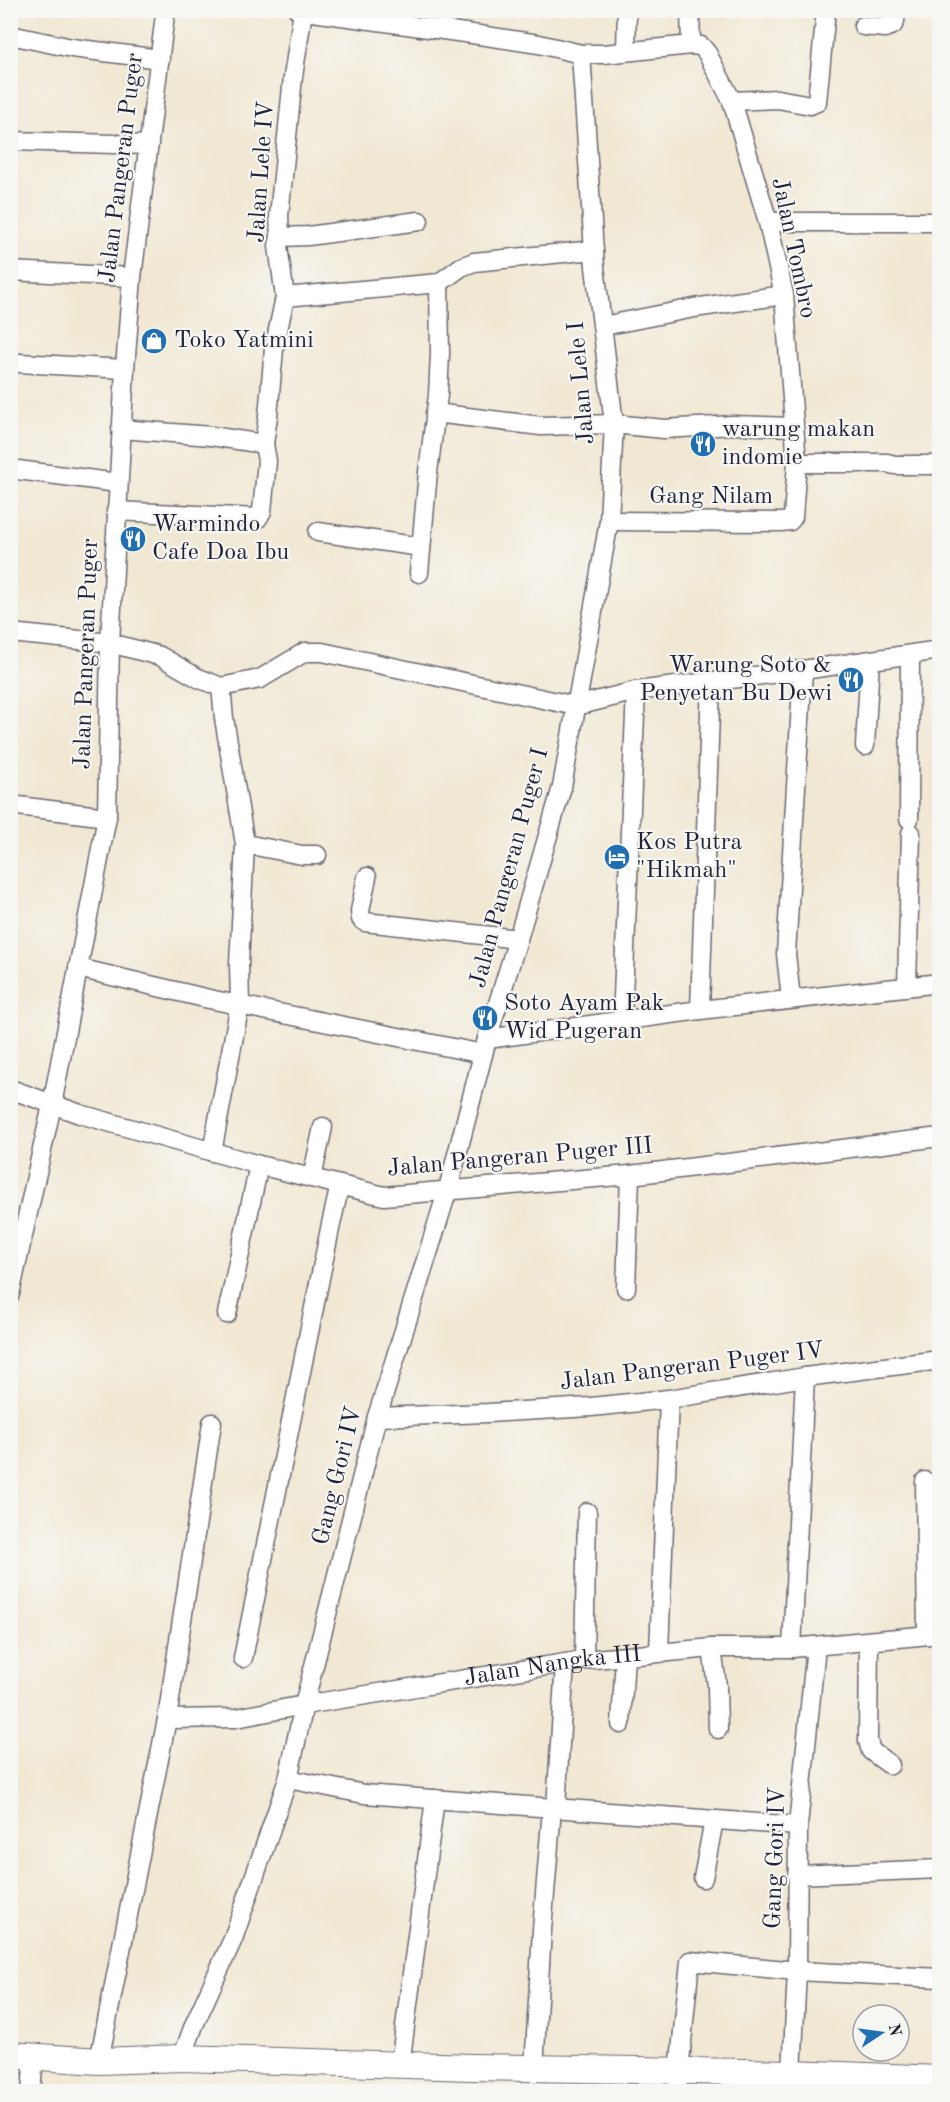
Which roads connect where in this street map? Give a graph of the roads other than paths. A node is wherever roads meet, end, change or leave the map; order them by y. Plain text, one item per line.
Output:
1 (298, 10) edge
2 (627, 10) edge
3 (690, 10) edge
4 (826, 10) edge
5 (896, 10) edge
6 (303, 11) edge
7 (163, 12) edge
8 (863, 26) dead end
9 (10, 35) edge
10 (699, 49) junction
11 (626, 51) junction
12 (581, 54) junction
13 (160, 59) junction
14 (732, 101) junction
15 (10, 141) edge
16 (148, 145) junction
17 (419, 221) dead end
18 (768, 222) junction
19 (939, 222) edge
20 (280, 237) junction
21 (594, 250) junction
22 (10, 271) edge
23 (132, 277) junction
24 (439, 283) junction
25 (784, 295) junction
26 (285, 297) junction
27 (603, 326) junction
28 (20, 363) dead end
29 (125, 369) junction
30 (435, 413) junction
31 (614, 424) junction
32 (793, 427) junction
33 (121, 429) junction
34 (264, 444) junction
35 (797, 463) junction
36 (939, 465) edge
37 (10, 470) edge
38 (118, 483) junction
39 (116, 512) junction
40 (609, 521) junction
41 (318, 532) dead end
42 (421, 547) junction
43 (419, 573) dead end
44 (10, 633) edge
45 (110, 643) junction
46 (939, 650) edge
47 (910, 655) junction
48 (870, 661) junction
49 (803, 670) junction
50 (711, 681) junction
51 (221, 687) junction
52 (636, 691) junction
53 (576, 706) junction
54 (865, 746) dead end
55 (10, 805) edge
56 (107, 817) junction
57 (245, 844) junction
58 (317, 855) dead end
59 (368, 877) dead end
60 (518, 939) junction
61 (78, 968) junction
62 (939, 983) edge
63 (907, 986) junction
64 (791, 999) junction
65 (240, 1004) junction
66 (700, 1010) junction
67 (622, 1020) junction
68 (485, 1047) junction
69 (10, 1089) edge
70 (52, 1105) junction
71 (323, 1127) dead end
72 (939, 1137) edge
73 (212, 1152) junction
74 (259, 1165) junction
75 (630, 1175) junction
76 (312, 1178) junction
77 (340, 1185) junction
78 (448, 1190) junction
79 (14, 1255) edge
80 (626, 1288) dead end
81 (10, 1294) edge
82 (227, 1314) dead end
83 (939, 1360) edge
84 (805, 1377) junction
85 (669, 1399) junction
86 (377, 1417) junction
87 (212, 1423) dead end
88 (925, 1481) dead end
89 (587, 1512) dead end
90 (933, 1635) edge
91 (869, 1641) junction
92 (816, 1646) junction
93 (712, 1648) junction
94 (792, 1648) junction
95 (659, 1652) junction
96 (625, 1656) junction
97 (243, 1658) dead end
98 (584, 1660) junction
99 (565, 1663) junction
100 (304, 1705) junction
101 (167, 1719) junction
102 (621, 1724) dead end
103 (718, 1729) dead end
104 (890, 1765) dead end
105 (288, 1779) junction
106 (435, 1799) junction
107 (554, 1808) junction
108 (714, 1820) junction
109 (798, 1826) junction
110 (939, 1869) edge
111 (797, 1875) junction
112 (703, 1878) dead end
113 (797, 1971) junction
114 (939, 1978) edge
115 (22, 2056) edge
116 (182, 2058) junction
117 (99, 2061) junction
118 (400, 2065) junction
119 (534, 2069) junction
120 (792, 2073) junction
121 (939, 2079) edge
122 (677, 2081) edge
123 (753, 2082) edge
124 (856, 2084) edge
125 (31, 2091) edge

1 - 6 street
2 - 11 street
3 - 10 street
4 - 14 street
5 - 8 street
6 - 12 street
6 - 20 street, Jalan Lele IV
7 - 13 street, Jalan Pangeran Puger
9 - 13 street
10 - 11 street
10 - 14 street, Jalan Tombro
11 - 12 street
12 - 21 street, Jalan Lele I
13 - 16 street, Jalan Pangeran Puger
14 - 18 street, Jalan Tombro
15 - 16 street
16 - 23 street, Jalan Pangeran Puger
17 - 20 street
18 - 19 street
18 - 25 street, Jalan Tombro
20 - 26 street, Jalan Lele IV
21 - 24 street
21 - 27 street, Jalan Lele I
22 - 23 street
23 - 29 street, Jalan Pangeran Puger
24 - 26 street
24 - 30 street
25 - 27 street
25 - 32 street, Jalan Tombro
26 - 34 street, Jalan Lele IV
27 - 31 street, Jalan Lele I
28 - 29 street
29 - 33 street, Jalan Pangeran Puger
30 - 31 street
30 - 42 street
31 - 32 street
31 - 40 street, Jalan Lele I
32 - 35 street, Jalan Tombro
33 - 34 street
33 - 38 street, Jalan Pangeran Puger
34 - 39 street, Jalan Lele IV
35 - 36 street, Gang Nilam
35 - 40 street, Gang Nilam
37 - 38 street
38 - 39 street, Jalan Pangeran Puger
39 - 45 street, Jalan Pangeran Puger
40 - 53 street, Jalan Lele I
41 - 42 street
42 - 43 street
44 - 45 street
45 - 51 street
45 - 56 street, Jalan Pangeran Puger
46 - 47 street
47 - 48 street
47 - 63 street
48 - 49 street
48 - 54 street
49 - 50 street
49 - 64 street
50 - 52 street
50 - 66 street
51 - 53 street
51 - 57 street
52 - 53 street
52 - 67 street
53 - 60 street, Jalan Pangeran Puger I
55 - 56 street
56 - 61 street, Jalan Pangeran Puger
57 - 58 street
57 - 65 street
59 - 60 street
60 - 68 street, Jalan Pangeran Puger I
61 - 65 street
61 - 70 street, Jalan Pangeran Puger
62 - 63 street
63 - 64 street
64 - 66 street
65 - 68 street
65 - 73 street
66 - 67 street
67 - 68 street
68 - 78 street, Jalan Pangeran Puger I
69 - 70 street, Jalan Pangeran Puger III
70 - 73 street, Jalan Pangeran Puger III
70 - 79 street, Jalan Pangeran Puger
71 - 76 street
72 - 75 street, Jalan Pangeran Puger III
73 - 74 street, Jalan Pangeran Puger III
74 - 76 street, Jalan Pangeran Puger III
74 - 82 street
75 - 78 street, Jalan Pangeran Puger III
75 - 80 street
76 - 77 street, Jalan Pangeran Puger III
77 - 78 street, Jalan Pangeran Puger III
77 - 97 street
78 - 86 street, Gang Gori IV
79 - 81 street, Jalan Pangeran Puger
83 - 84 street, Jalan Pangeran Puger IV
84 - 85 street, Jalan Pangeran Puger IV
84 - 94 street
85 - 86 street, Jalan Pangeran Puger IV
85 - 95 street
86 - 100 street, Gang Gori IV
87 - 101 street
88 - 90 street
89 - 98 street
90 - 91 street, Jalan Nangka III
91 - 92 street, Jalan Nangka III
91 - 104 street
92 - 94 street, Jalan Nangka III
92 - 109 street, Gang Gori IV
93 - 94 street, Jalan Nangka III
93 - 95 street, Jalan Nangka III
93 - 103 street
95 - 96 street, Jalan Nangka III
96 - 98 street, Jalan Nangka III
96 - 102 street
98 - 99 street, Jalan Nangka III
99 - 100 street, Jalan Nangka III
99 - 107 street
100 - 101 street, Jalan Nangka III
100 - 105 street, Gang Gori IV
101 - 117 street
105 - 106 street
105 - 116 street
106 - 107 street
106 - 118 street
107 - 108 street
107 - 119 street
108 - 109 street
108 - 112 street
109 - 111 street, Gang Gori IV
110 - 111 street
111 - 113 street, Gang Gori IV
113 - 114 street
113 - 120 street, Gang Gori IV
113 - 122 street
115 - 117 street
115 - 125 street
116 - 117 street
116 - 118 street
118 - 119 street
119 - 122 street
120 - 123 street
120 - 124 street
121 - 124 street
122 - 123 street

